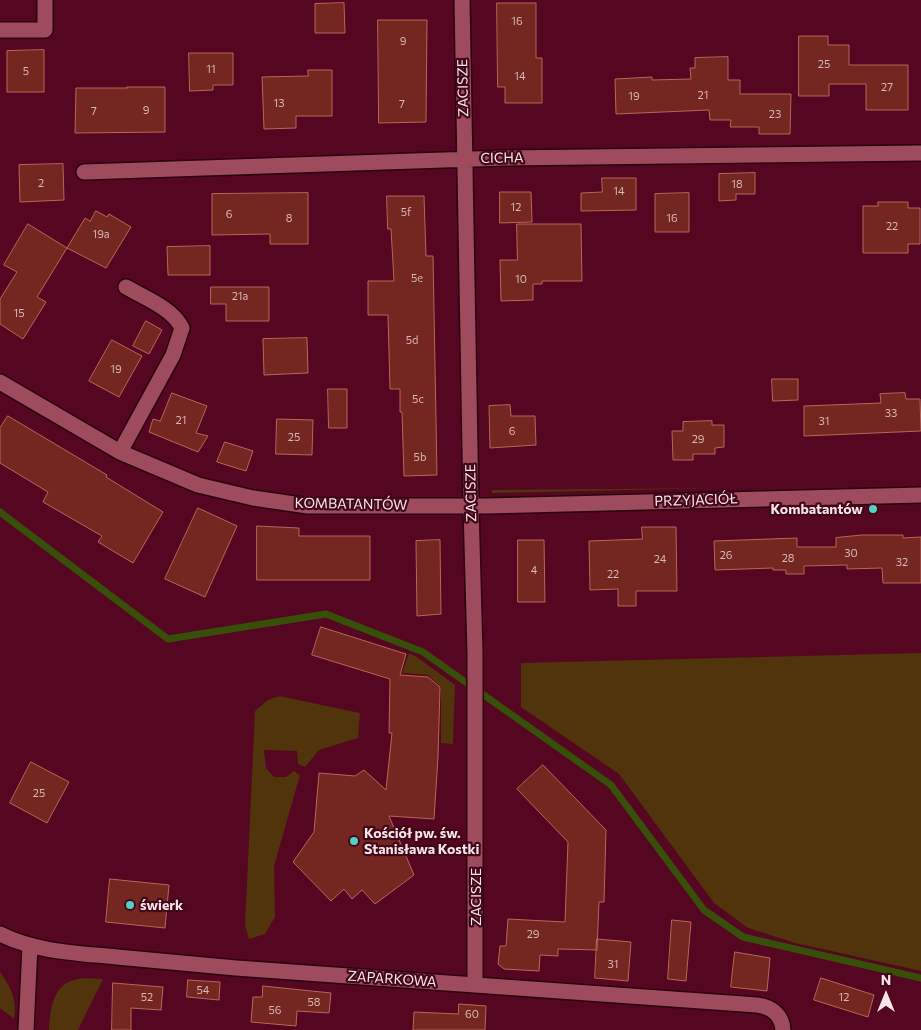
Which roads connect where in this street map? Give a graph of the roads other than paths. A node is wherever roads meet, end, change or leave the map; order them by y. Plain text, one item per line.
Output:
1 (45, 0) edge
2 (462, 0) edge
3 (0, 30) edge
4 (921, 153) edge
5 (464, 159) junction
6 (84, 172) dead end
7 (126, 287) dead end
8 (0, 382) edge
9 (120, 452) junction
10 (921, 495) edge
11 (471, 506) junction
12 (0, 934) edge
13 (30, 946) junction
14 (475, 985) junction
15 (782, 1025) edge
16 (26, 1030) edge

1 - 3 street
2 - 5 street, ZACISZE
4 - 5 street, CICHA
5 - 6 street, CICHA
5 - 11 street, ZACISZE
7 - 9 street
8 - 9 street, KOMBATANTÓW
9 - 11 street, KOMBATANTÓW
10 - 11 street, PRZYJACIÓŁ
11 - 14 street, ZACISZE
12 - 13 street, ZAPARKOWA
13 - 14 street, ZAPARKOWA
13 - 16 street
14 - 15 street, ZAPARKOWA

